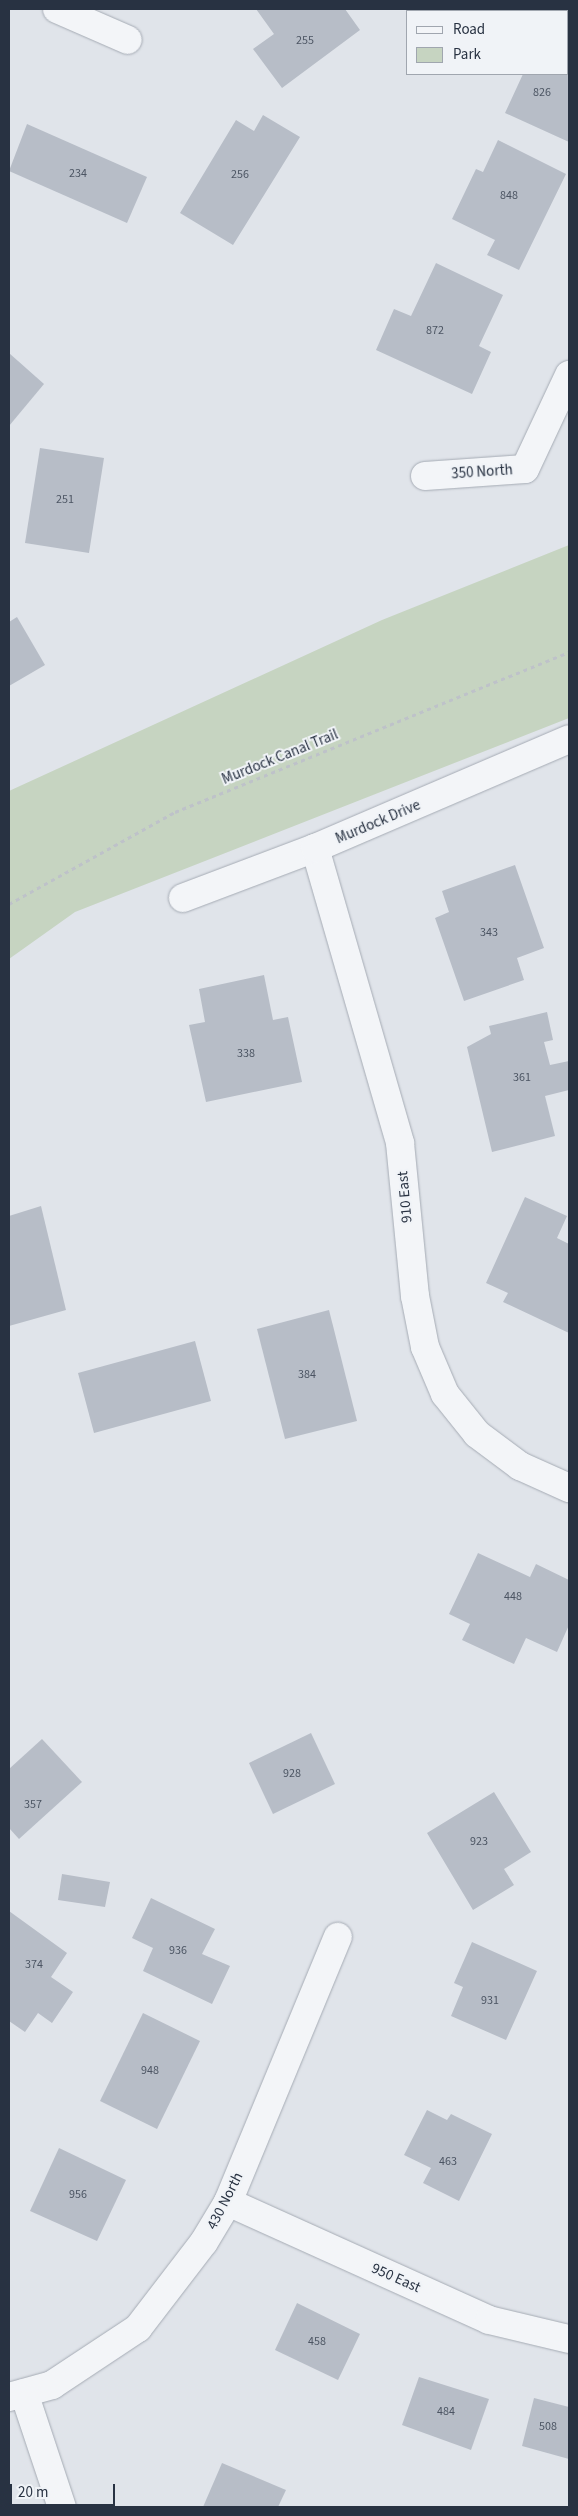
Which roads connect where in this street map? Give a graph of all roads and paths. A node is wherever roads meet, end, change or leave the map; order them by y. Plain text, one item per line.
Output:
1 (57, 9) edge
2 (128, 40) dead end
3 (569, 375) edge
4 (425, 476) dead end
5 (569, 652) edge
6 (569, 739) edge
7 (315, 848) junction
8 (184, 898) dead end
9 (9, 904) edge
10 (569, 1488) edge
11 (338, 1937) dead end
12 (228, 2202) junction
13 (569, 2339) edge
14 (16, 2395) edge
15 (62, 2507) edge

1 - 2 street
3 - 4 street, 350 North
5 - 9 path, Murdock Canal Trail
6 - 7 street, Murdock Drive
7 - 8 street, Murdock Drive
7 - 10 street, 910 East
11 - 12 street, 430 North
12 - 13 street, 950 East
12 - 14 street, 430 North
14 - 15 street

